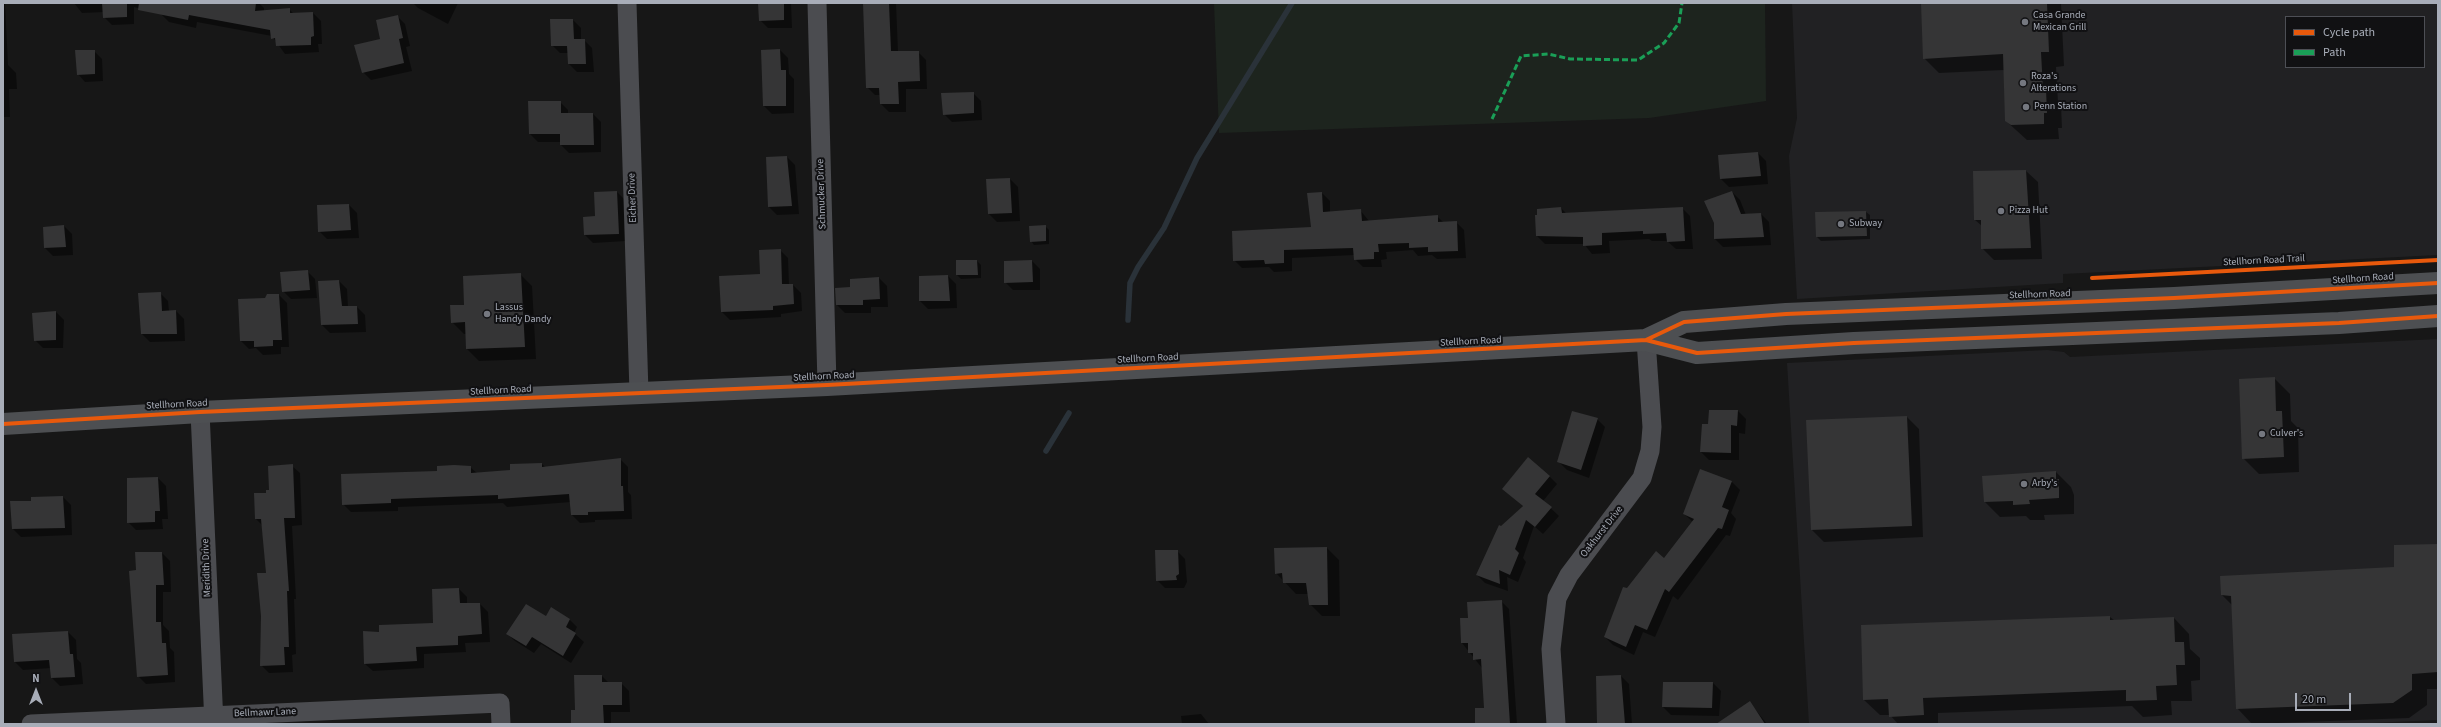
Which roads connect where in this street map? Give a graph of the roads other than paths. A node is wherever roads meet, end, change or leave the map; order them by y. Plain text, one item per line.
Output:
1 (627, 3) edge
2 (817, 3) edge
3 (2438, 283) edge
4 (2438, 316) edge
5 (1646, 340) junction
6 (827, 385) junction
7 (639, 393) junction
8 (200, 412) junction
9 (3, 424) edge
10 (214, 719) edge
11 (31, 724) edge
12 (501, 724) edge
13 (1556, 724) edge

1 - 7 street, Eicher Drive
2 - 6 street, Schmucker Drive
3 - 5 main road, Stellhorn Road
4 - 5 main road, Stellhorn Road
5 - 6 main road, Stellhorn Road
5 - 13 street, Oakhurst Drive
6 - 7 main road, Stellhorn Road
7 - 8 main road, Stellhorn Road
8 - 9 main road, Stellhorn Road
8 - 10 street, Meridith Drive
10 - 11 street, Bellmawr Lane
10 - 12 street, Bellmawr Lane

